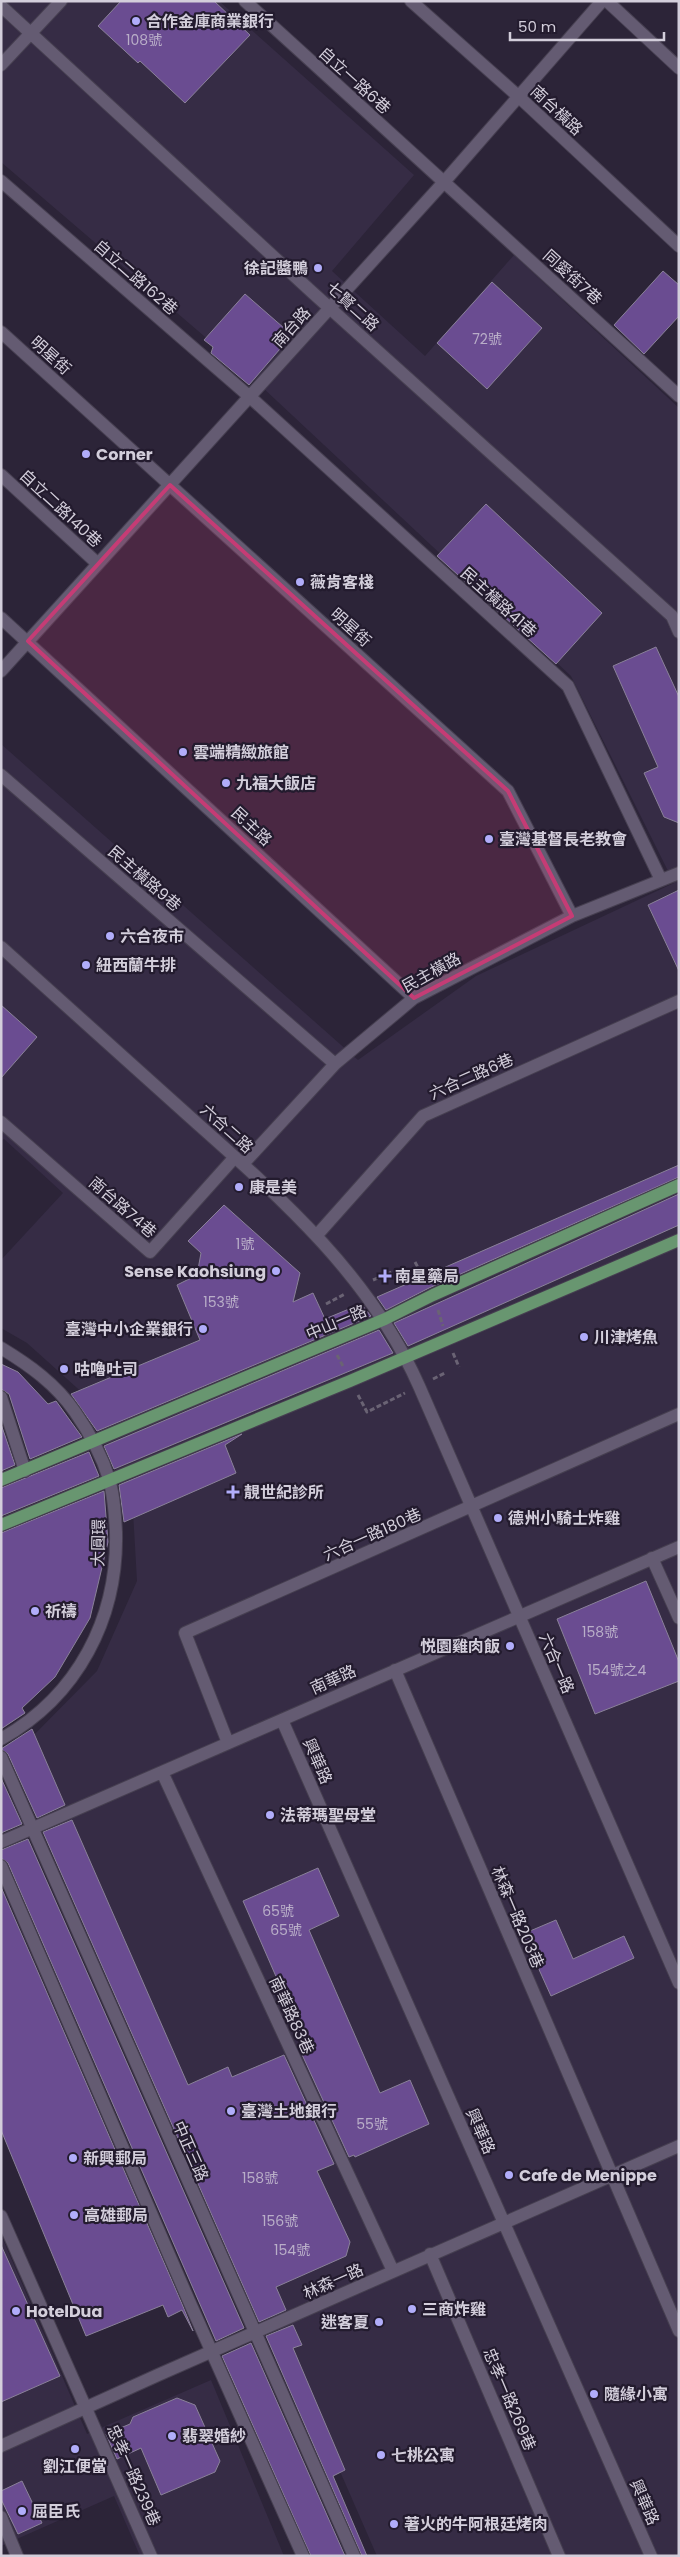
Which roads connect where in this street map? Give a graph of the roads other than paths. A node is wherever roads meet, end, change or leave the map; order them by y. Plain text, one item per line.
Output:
1 (61, 1) edge
2 (244, 1) edge
3 (411, 1) edge
4 (602, 1) edge
5 (607, 1) edge
6 (1, 6) edge
7 (30, 34) junction
8 (1, 65) edge
9 (679, 68) edge
10 (518, 96) junction
11 (1, 180) edge
12 (444, 182) junction
13 (679, 246) edge
14 (330, 308) junction
15 (1, 332) edge
16 (679, 396) edge
17 (250, 397) junction
18 (1, 475) edge
19 (170, 485) junction
20 (98, 564) junction
21 (675, 614) edge
22 (1, 618) edge
23 (679, 632) edge
24 (28, 641) junction
25 (1, 671) edge
26 (1, 775) edge
27 (679, 873) edge
28 (662, 880) junction
29 (572, 916) junction
30 (1, 947) edge
31 (414, 998) junction
32 (679, 1001) edge
33 (335, 1064) junction
34 (1, 1122) edge
35 (239, 1160) junction
36 (679, 1185) edge
37 (317, 1235) junction
38 (679, 1240) edge
39 (385, 1319) junction
40 (1, 1348) edge
41 (406, 1356) junction
42 (1, 1397) edge
43 (679, 1414) edge
44 (93, 1440) junction
45 (25, 1471) junction
46 (109, 1479) junction
47 (1, 1480) edge
48 (472, 1507) junction
49 (1, 1525) edge
50 (679, 1547) edge
51 (652, 1558) junction
52 (520, 1616) junction
53 (679, 1618) edge
54 (395, 1670) junction
55 (282, 1720) junction
56 (1, 1739) edge
57 (228, 1743) junction
58 (1, 1757) edge
59 (162, 1772) junction
60 (32, 1829) junction
61 (1, 1842) edge
62 (1, 1866) edge
63 (679, 1983) edge
64 (679, 2146) edge
65 (612, 2177) junction
66 (1, 2216) edge
67 (504, 2222) junction
68 (430, 2254) junction
69 (393, 2271) junction
70 (679, 2331) edge
71 (254, 2332) junction
72 (212, 2351) junction
73 (86, 2407) junction
74 (1, 2446) edge
75 (1, 2518) edge
76 (17, 2556) edge
77 (152, 2556) edge
78 (303, 2556) edge
79 (354, 2556) edge
80 (559, 2556) edge
81 (651, 2556) edge

1 - 7 street
2 - 12 street, 自立一路6巷
3 - 10 street, 南台橫路
4 - 10 street, 南台路
5 - 9 street
6 - 7 street, 七賢二路
7 - 8 street
7 - 14 street, 七賢二路
10 - 12 street, 南台路
10 - 13 street, 南台橫路
11 - 17 street, 自立二路162巷
12 - 14 street, 南台路
12 - 16 street, 同愛街7巷
14 - 17 street, 南台路
14 - 21 street, 七賢二路
15 - 19 street, 明星街
17 - 19 street, 南台路
17 - 28 street, 民主橫路41巷
18 - 20 street, 自立二路140巷
19 - 20 street, 南台路
19 - 29 street, 明星街
20 - 24 street, 南台路
21 - 23 street, 七賢二路
22 - 24 street, 民主路
24 - 25 street, 南台路
24 - 31 street, 民主路
26 - 33 street, 民主橫路9巷
27 - 28 street, 民主橫路
28 - 29 street, 民主橫路
29 - 31 street, 民主橫路
30 - 35 street, 六合二路
31 - 33 street, 民主橫路
32 - 37 street, 六合二路6巷
33 - 35 street, 民主橫路
34 - 35 street, 南台路74巷
35 - 37 street, 六合二路
36 - 39 main road, 中山一路
37 - 39 street, 六合二路
38 - 41 main road
39 - 41 street, 六合二路
39 - 44 main road, 中山一路
40 - 44 street, 大圓環
41 - 46 main road
41 - 48 street, 六合一路
42 - 45 street
43 - 48 street, 六合一路180巷
44 - 45 main road, 中山一路
44 - 46 street, 大圓環
45 - 47 main road, 中山一路
46 - 49 main road
46 - 56 street, 大圓環
48 - 52 street, 六合一路
48 - 57 street, 六合一路180巷
50 - 51 street, 南華路
51 - 52 street, 南華路
51 - 53 street
52 - 54 street, 南華路
52 - 63 street, 六合一路
54 - 55 street, 南華路
54 - 65 street, 林森一路203巷
55 - 57 street, 南華路
55 - 67 street, 興華路
57 - 59 street, 南華路
58 - 60 street, 中正三路
59 - 60 street, 南華路
59 - 69 street, 南華路83巷
60 - 61 street, 南華路
60 - 71 street, 中正三路
62 - 72 street
64 - 65 street, 林森一路
65 - 67 street, 林森一路
65 - 70 street, 林森一路203巷
66 - 73 street, 忠孝一路239巷
67 - 68 street, 林森一路
67 - 81 street, 興華路
68 - 69 street, 林森一路
68 - 80 street, 忠孝一路269巷
69 - 71 street, 林森一路
71 - 72 street, 林森一路
71 - 79 street, 中正三路
72 - 73 street, 林森一路
72 - 78 street
73 - 74 street, 林森一路
73 - 77 street, 忠孝一路239巷
75 - 76 street

